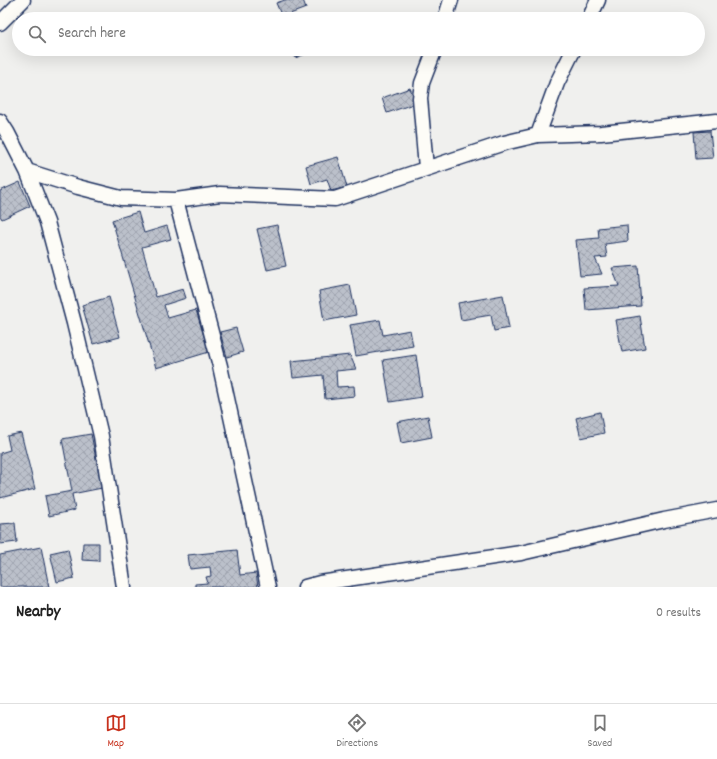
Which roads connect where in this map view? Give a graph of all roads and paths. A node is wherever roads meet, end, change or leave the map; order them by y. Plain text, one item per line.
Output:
1 (24, 0) edge
2 (451, 0) edge
3 (598, 0) edge
4 (447, 12) edge
5 (592, 12) edge
6 (0, 23) edge
7 (432, 56) edge
8 (570, 56) edge
9 (0, 121) edge
10 (717, 121) edge
11 (538, 135) junction
12 (426, 168) junction
13 (27, 171) junction
14 (176, 200) junction
15 (717, 510) edge
16 (124, 587) edge
17 (268, 587) edge
18 (305, 587) edge

1 - 6 street
2 - 4 street
3 - 5 street
7 - 12 street
8 - 11 street
9 - 13 street
10 - 11 street
11 - 12 street
12 - 14 street
13 - 14 street
13 - 16 street
14 - 17 street
15 - 18 street

